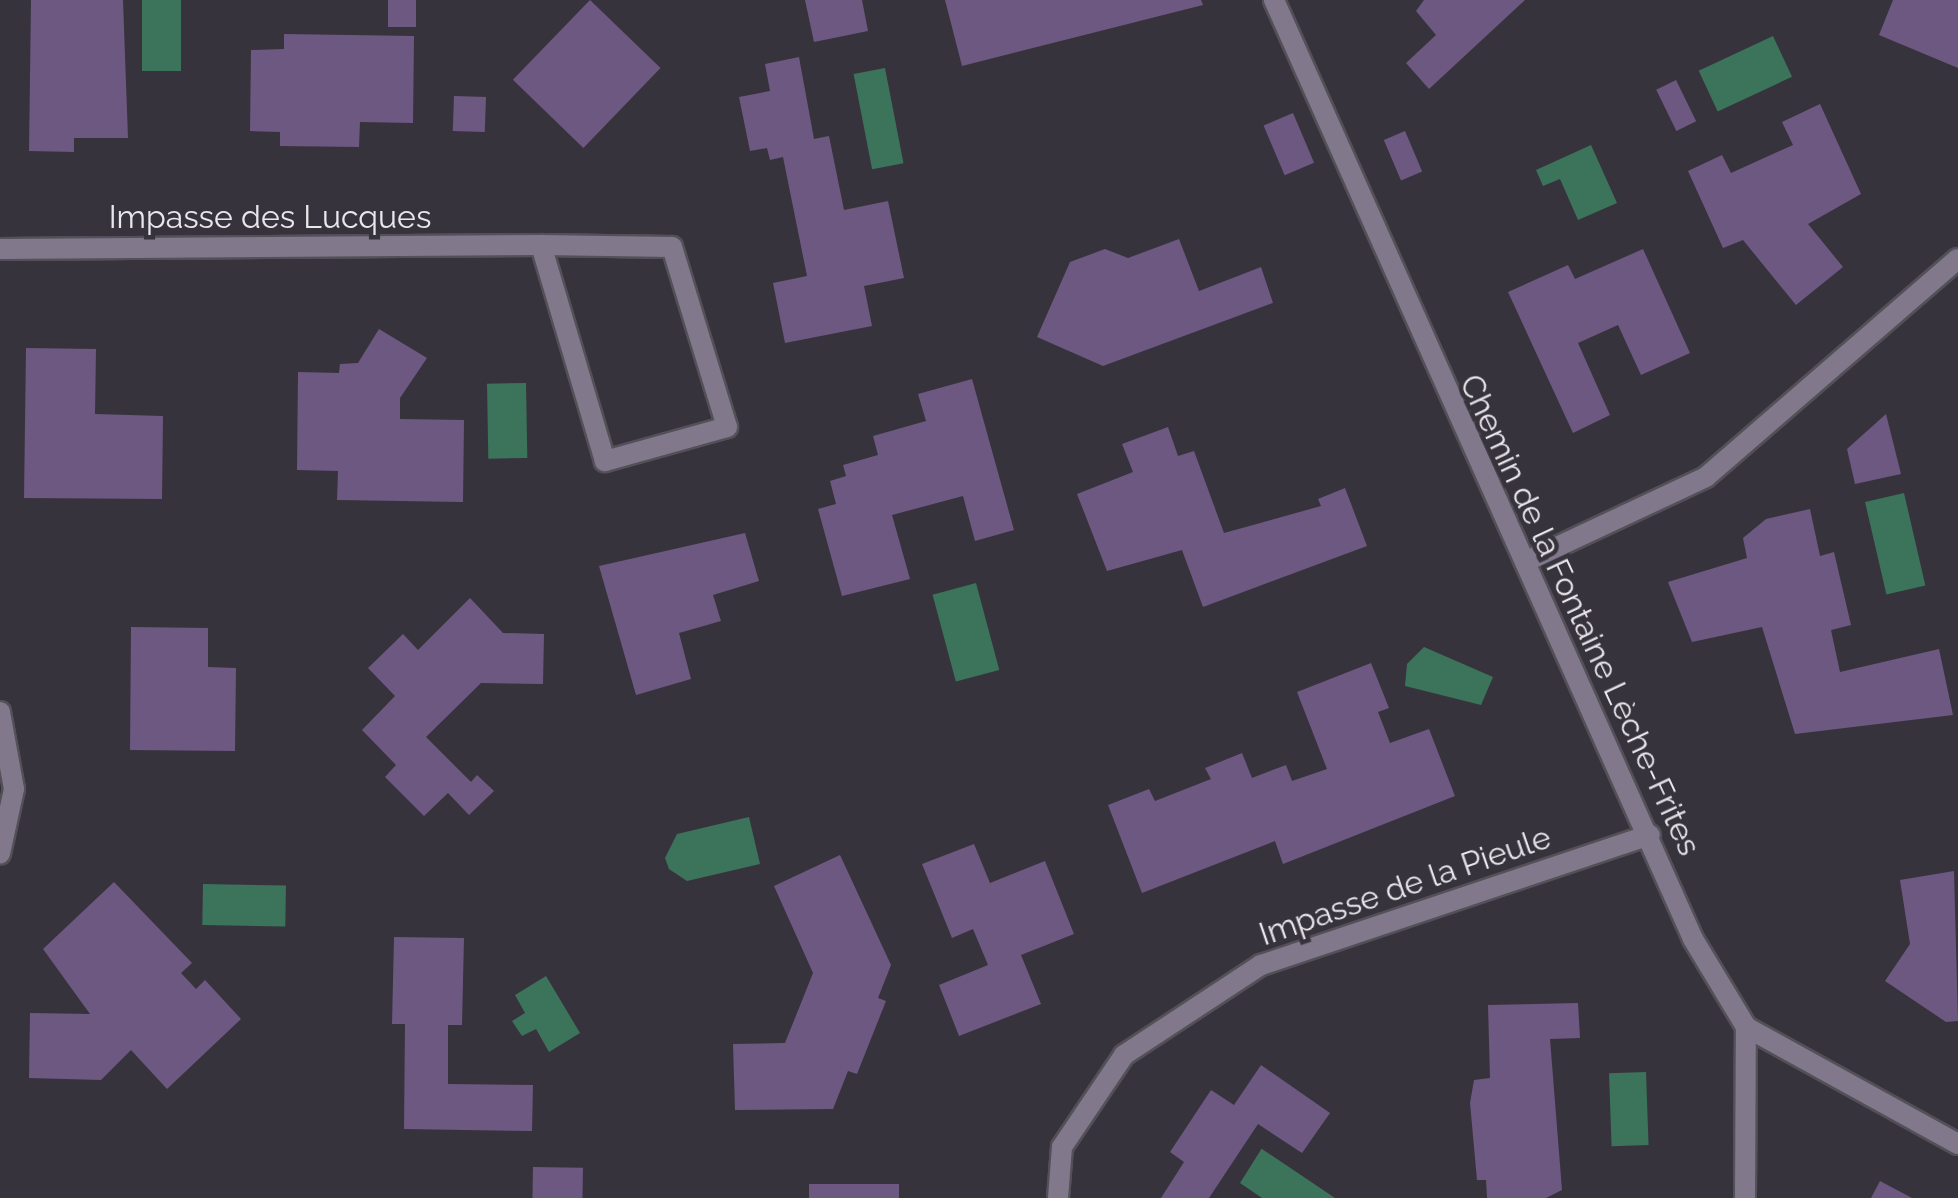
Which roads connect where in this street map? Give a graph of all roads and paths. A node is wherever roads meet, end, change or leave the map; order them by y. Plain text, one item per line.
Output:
1 (1274, 0) edge
2 (541, 245) junction
3 (0, 249) edge
4 (1958, 260) edge
5 (1529, 560) junction
6 (0, 712) edge
7 (1650, 836) junction
8 (0, 854) edge
9 (1746, 1027) junction
10 (1958, 1144) edge
11 (1058, 1198) edge
12 (1746, 1198) edge

1 - 5 street, Chemin de la Fontaine Lèche-Frites
2 - 2 street, Impasse des Lucques
2 - 3 street, Impasse des Lucques
4 - 5 street
5 - 7 street, Chemin de la Fontaine Lèche-Frites
6 - 8 street
7 - 9 street, Chemin de la Fontaine Lèche-Frites
7 - 11 street, Impasse de la Pieule
9 - 10 street, Chemin de la Fontaine Lèche-Frites
9 - 12 street

